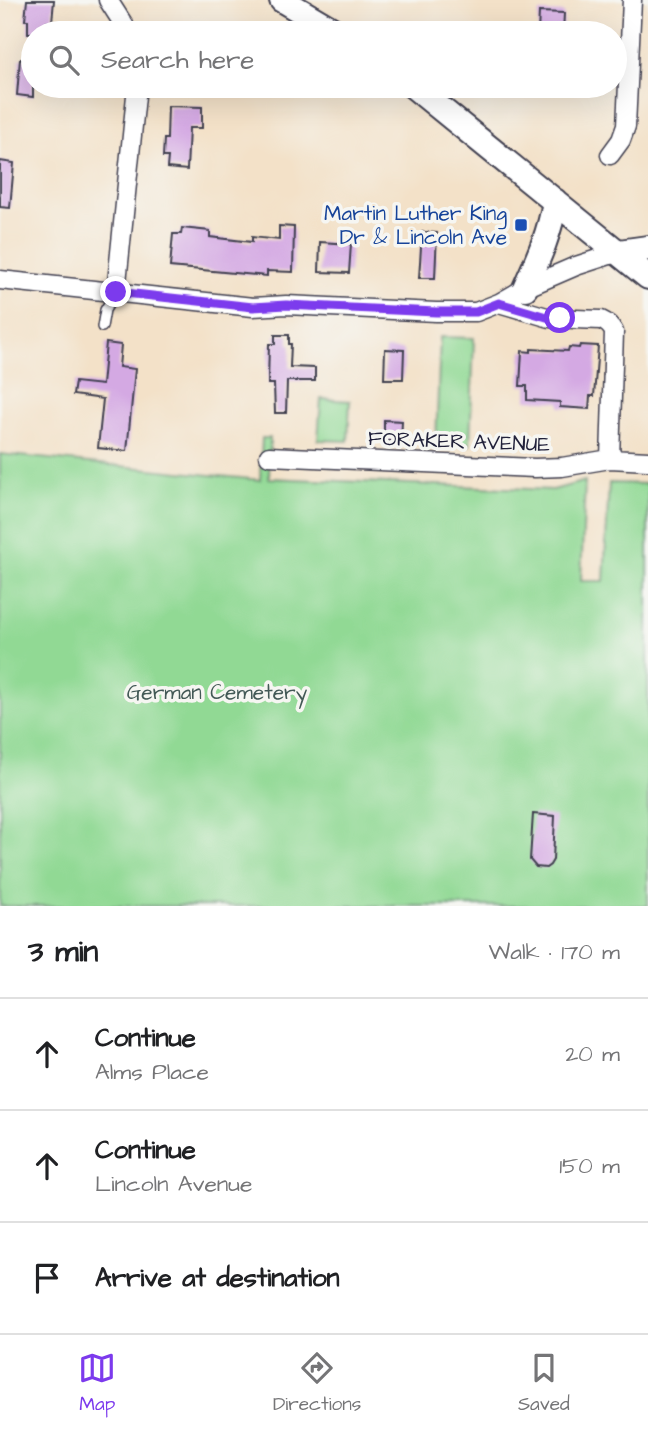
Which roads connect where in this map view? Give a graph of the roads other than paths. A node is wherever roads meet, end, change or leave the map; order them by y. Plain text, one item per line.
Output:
1 (108, 0) edge
2 (282, 0) edge
3 (632, 0) edge
4 (122, 21) edge
5 (318, 21) edge
6 (136, 98) edge
7 (428, 98) edge
8 (610, 155) dead end
9 (555, 201) junction
10 (648, 248) edge
11 (619, 253) junction
12 (648, 277) edge
13 (0, 280) edge
14 (525, 288) junction
15 (116, 292) junction
16 (499, 303) junction
17 (102, 327) dead end
18 (269, 456) dead end
19 (610, 460) junction
20 (648, 461) edge

1 - 4 street
2 - 5 main road
3 - 8 street
6 - 15 street
7 - 9 main road
9 - 11 main road
9 - 14 main road
10 - 11 main road
11 - 12 main road
11 - 14 street
13 - 15 street
14 - 16 street
15 - 16 street
15 - 17 lane
16 - 19 street
18 - 19 street, FORAKER AVENUE
19 - 20 street, FORAKER AVENUE

